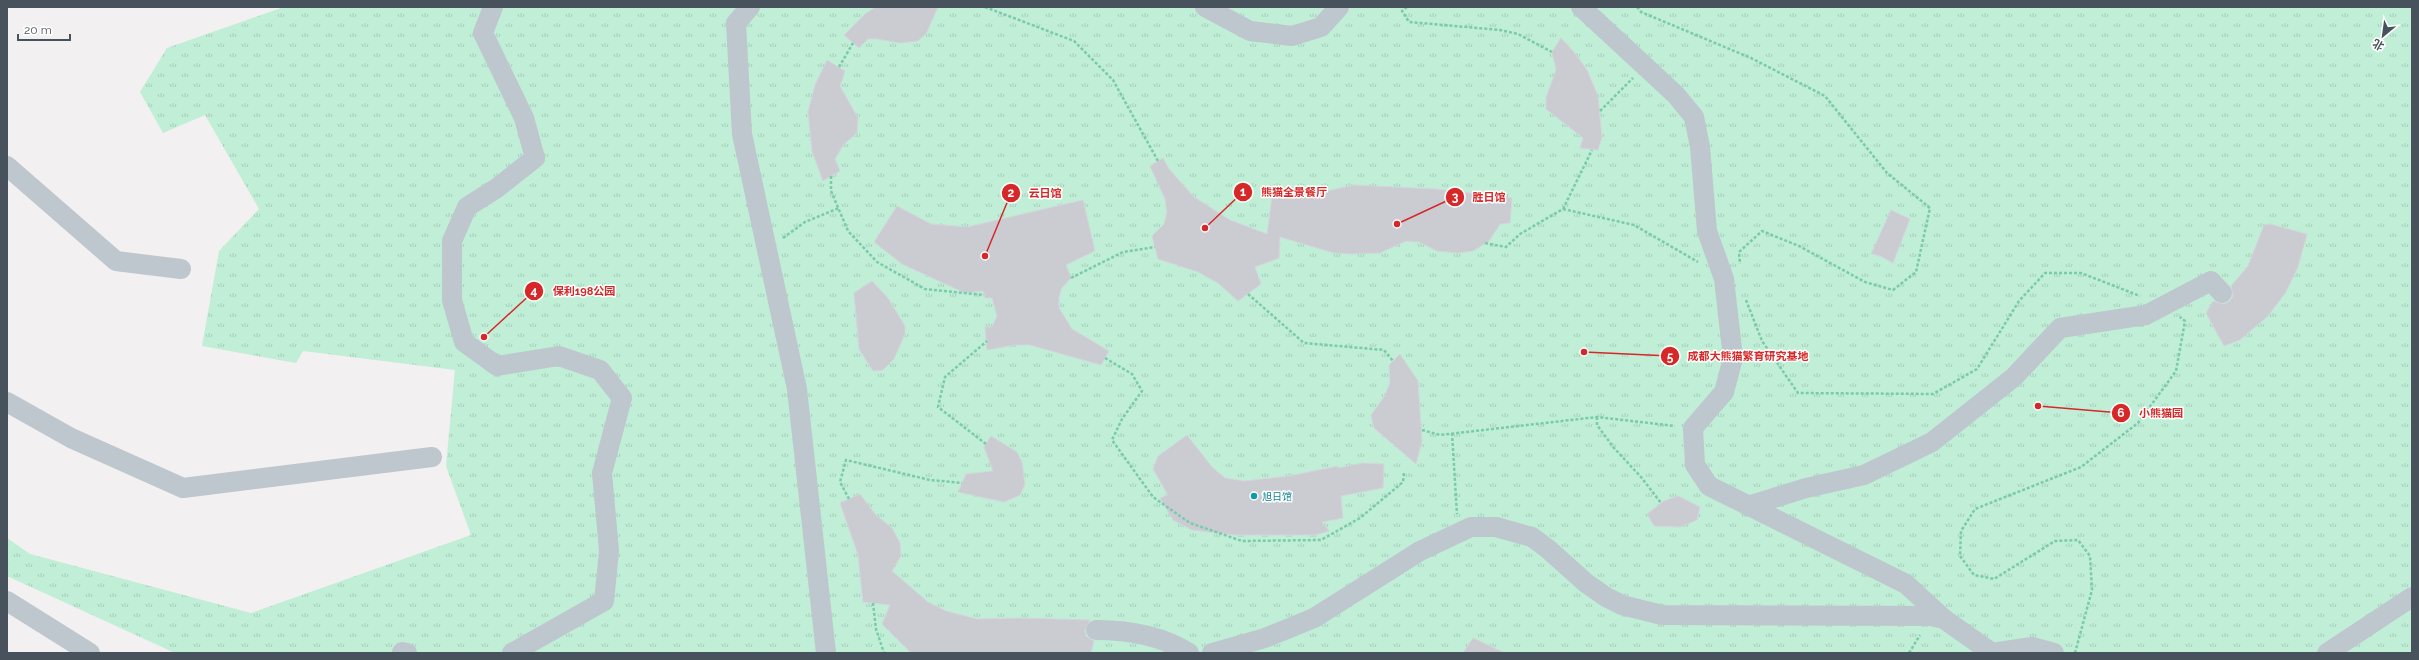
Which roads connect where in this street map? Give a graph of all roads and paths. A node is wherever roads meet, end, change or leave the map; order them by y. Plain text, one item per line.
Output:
1 (493, 7) edge
2 (750, 7) edge
3 (985, 7) edge
4 (1205, 7) edge
5 (1339, 7) edge
6 (1407, 7) edge
7 (1580, 7) edge
8 (1637, 7) edge
9 (853, 43) dead end
10 (1552, 52) dead end
11 (1644, 66) junction
12 (839, 67) dead end
13 (1600, 111) dead end
14 (1592, 150) dead end
15 (1158, 161) dead end
16 (7, 166) edge
17 (831, 176) dead end
18 (839, 208) junction
19 (1563, 208) junction
20 (1485, 244) dead end
21 (1155, 247) dead end
22 (766, 251) junction
23 (1704, 266) dead end
24 (1740, 266) dead end
25 (181, 269) dead end
26 (1071, 278) dead end
27 (1744, 293) dead end
28 (2222, 293) dead end
29 (1248, 294) dead end
30 (984, 295) dead end
31 (2163, 306) junction
32 (987, 341) dead end
33 (1105, 358) dead end
34 (1393, 361) dead end
35 (7, 402) edge
36 (1597, 417) junction
37 (1693, 428) junction
38 (1422, 430) dead end
39 (1452, 433) junction
40 (986, 444) dead end
41 (432, 457) dead end
42 (1404, 473) dead end
43 (962, 483) dead end
44 (849, 499) dead end
45 (1661, 503) dead end
46 (1748, 506) junction
47 (1459, 532) junction
48 (2412, 597) edge
49 (7, 601) edge
50 (874, 603) dead end
51 (1944, 619) junction
52 (1096, 630) dead end
53 (90, 653) edge
54 (512, 653) edge
55 (826, 653) edge
56 (884, 653) edge
57 (1189, 653) edge
58 (1212, 653) edge
59 (1992, 653) edge
60 (2054, 653) edge
61 (2075, 653) edge
62 (2327, 653) edge

1 - 54 street
2 - 22 street
3 - 15 path
4 - 5 street
6 - 10 path
7 - 11 street
8 - 24 path
9 - 12 path
11 - 13 path
11 - 37 street
14 - 19 path
16 - 25 street
17 - 18 path
18 - 22 path
18 - 30 path
19 - 20 path
19 - 23 path
21 - 26 path
22 - 55 street
27 - 31 path
28 - 31 street
29 - 34 path
31 - 46 street
31 - 61 path
32 - 40 path
33 - 42 path
35 - 41 street
36 - 37 path
36 - 39 path
36 - 45 path
37 - 46 street
38 - 39 path
39 - 47 path
43 - 44 path
46 - 51 street
47 - 51 street
47 - 58 street
48 - 62 street
49 - 53 street
50 - 56 path
51 - 59 street
52 - 57 street
59 - 60 street

